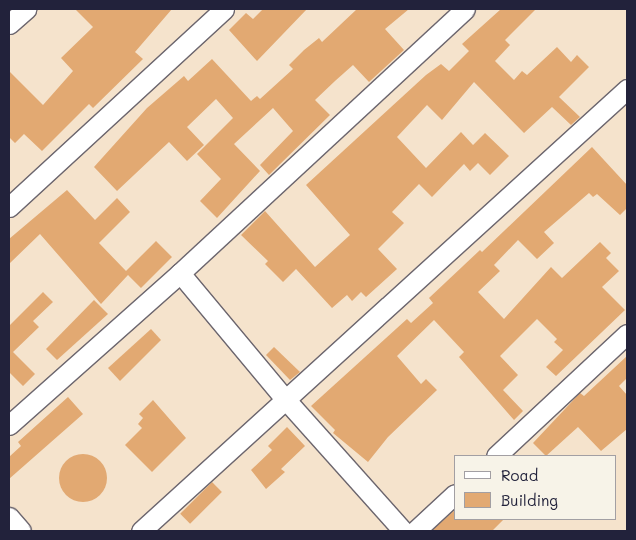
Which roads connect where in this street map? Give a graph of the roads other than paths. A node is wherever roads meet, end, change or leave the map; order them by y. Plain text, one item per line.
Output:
1 (26, 9) edge
2 (224, 9) edge
3 (465, 9) edge
4 (9, 24) edge
5 (627, 89) edge
6 (9, 207) edge
7 (180, 273) junction
8 (627, 334) edge
9 (286, 400) junction
10 (9, 425) edge
11 (497, 455) edge
12 (454, 495) edge
13 (9, 517) edge
14 (21, 531) edge
15 (141, 531) edge
16 (402, 531) edge
17 (415, 531) edge

1 - 4 street
2 - 6 street
3 - 7 street
5 - 9 street
7 - 9 street
7 - 10 street
8 - 11 street
9 - 15 street
9 - 16 street
12 - 17 street
13 - 14 street

